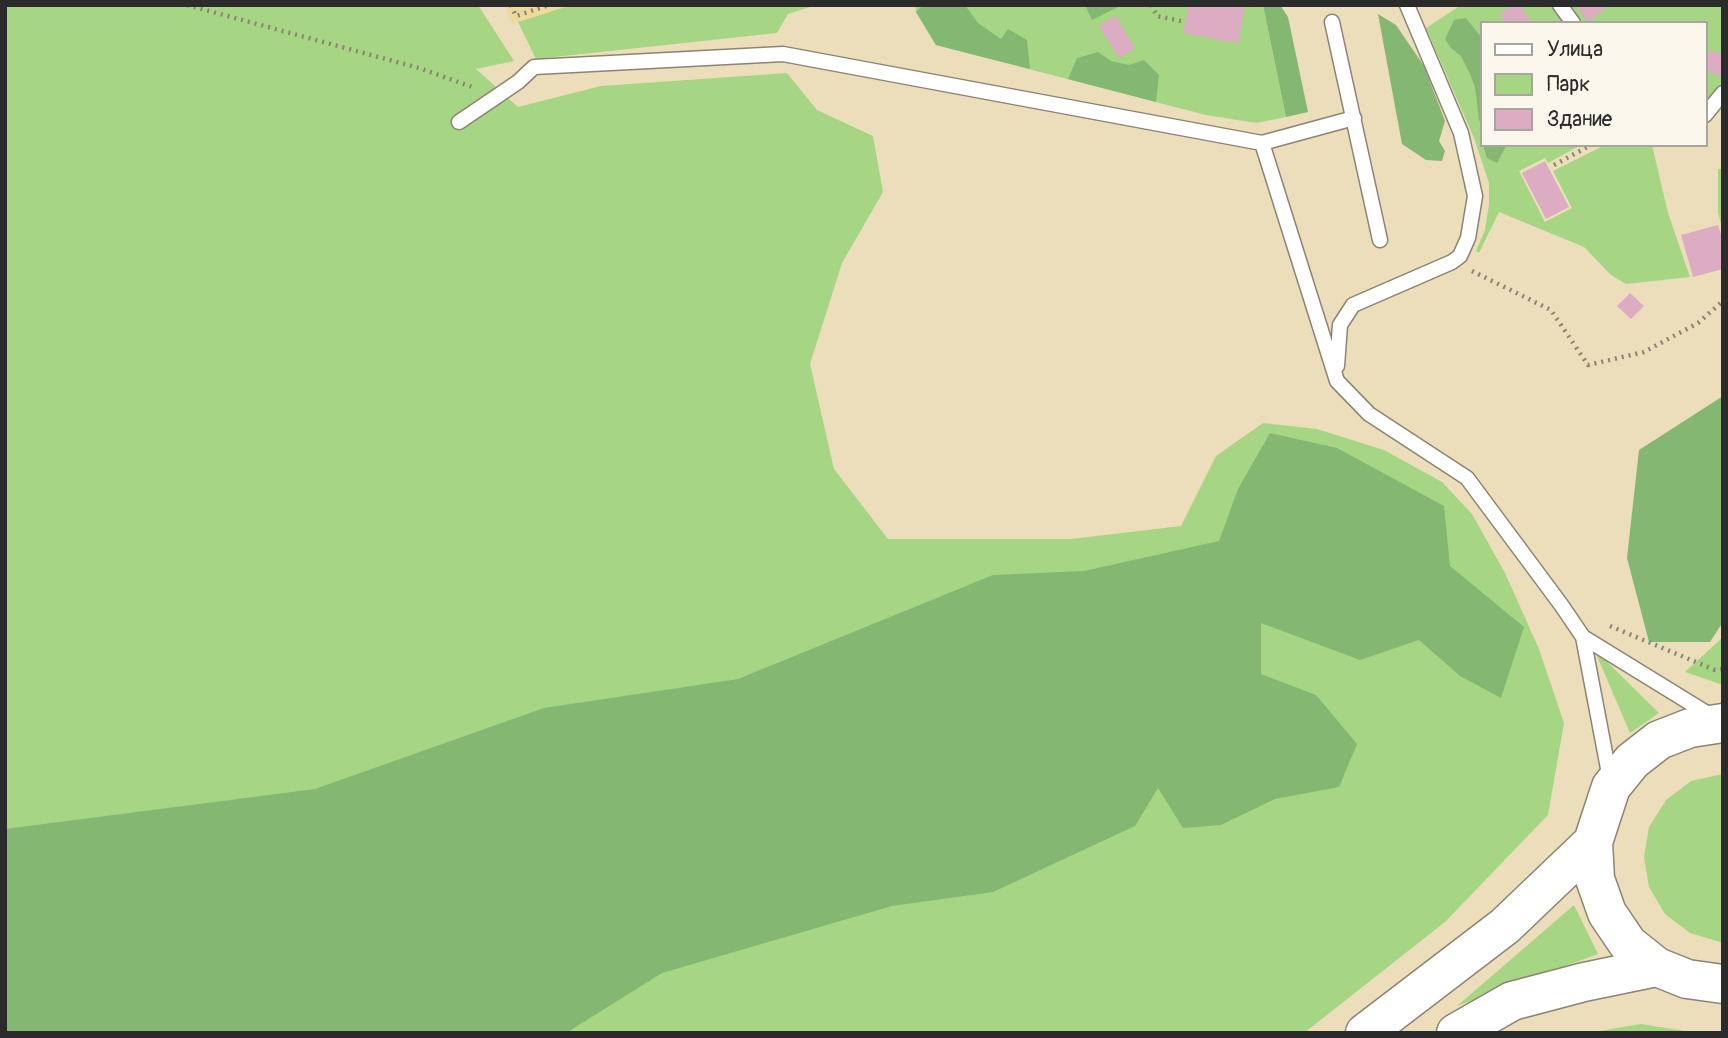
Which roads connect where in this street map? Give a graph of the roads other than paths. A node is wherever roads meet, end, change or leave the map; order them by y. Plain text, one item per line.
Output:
1 (1407, 5) edge
2 (1560, 5) edge
3 (1572, 21) edge
4 (1332, 22) dead end
5 (1723, 93) edge
6 (1707, 113) edge
7 (1354, 118) junction
8 (459, 122) dead end
9 (1262, 143) junction
10 (1380, 240) dead end
11 (1337, 381) junction
12 (1583, 637) junction
13 (1723, 723) edge
14 (1611, 787) junction
15 (1593, 842) junction
16 (1657, 967) junction
17 (1722, 985) edge
18 (1365, 1033) edge
19 (1456, 1033) edge

1 - 11 lane
2 - 3 lane
4 - 7 lane
5 - 6 lane
7 - 9 lane
7 - 10 lane
8 - 9 lane
9 - 11 lane
11 - 12 lane
12 - 13 lane
12 - 14 lane
13 - 14 main road
14 - 15 main road
15 - 16 main road
15 - 18 main road
16 - 17 main road
16 - 19 main road

